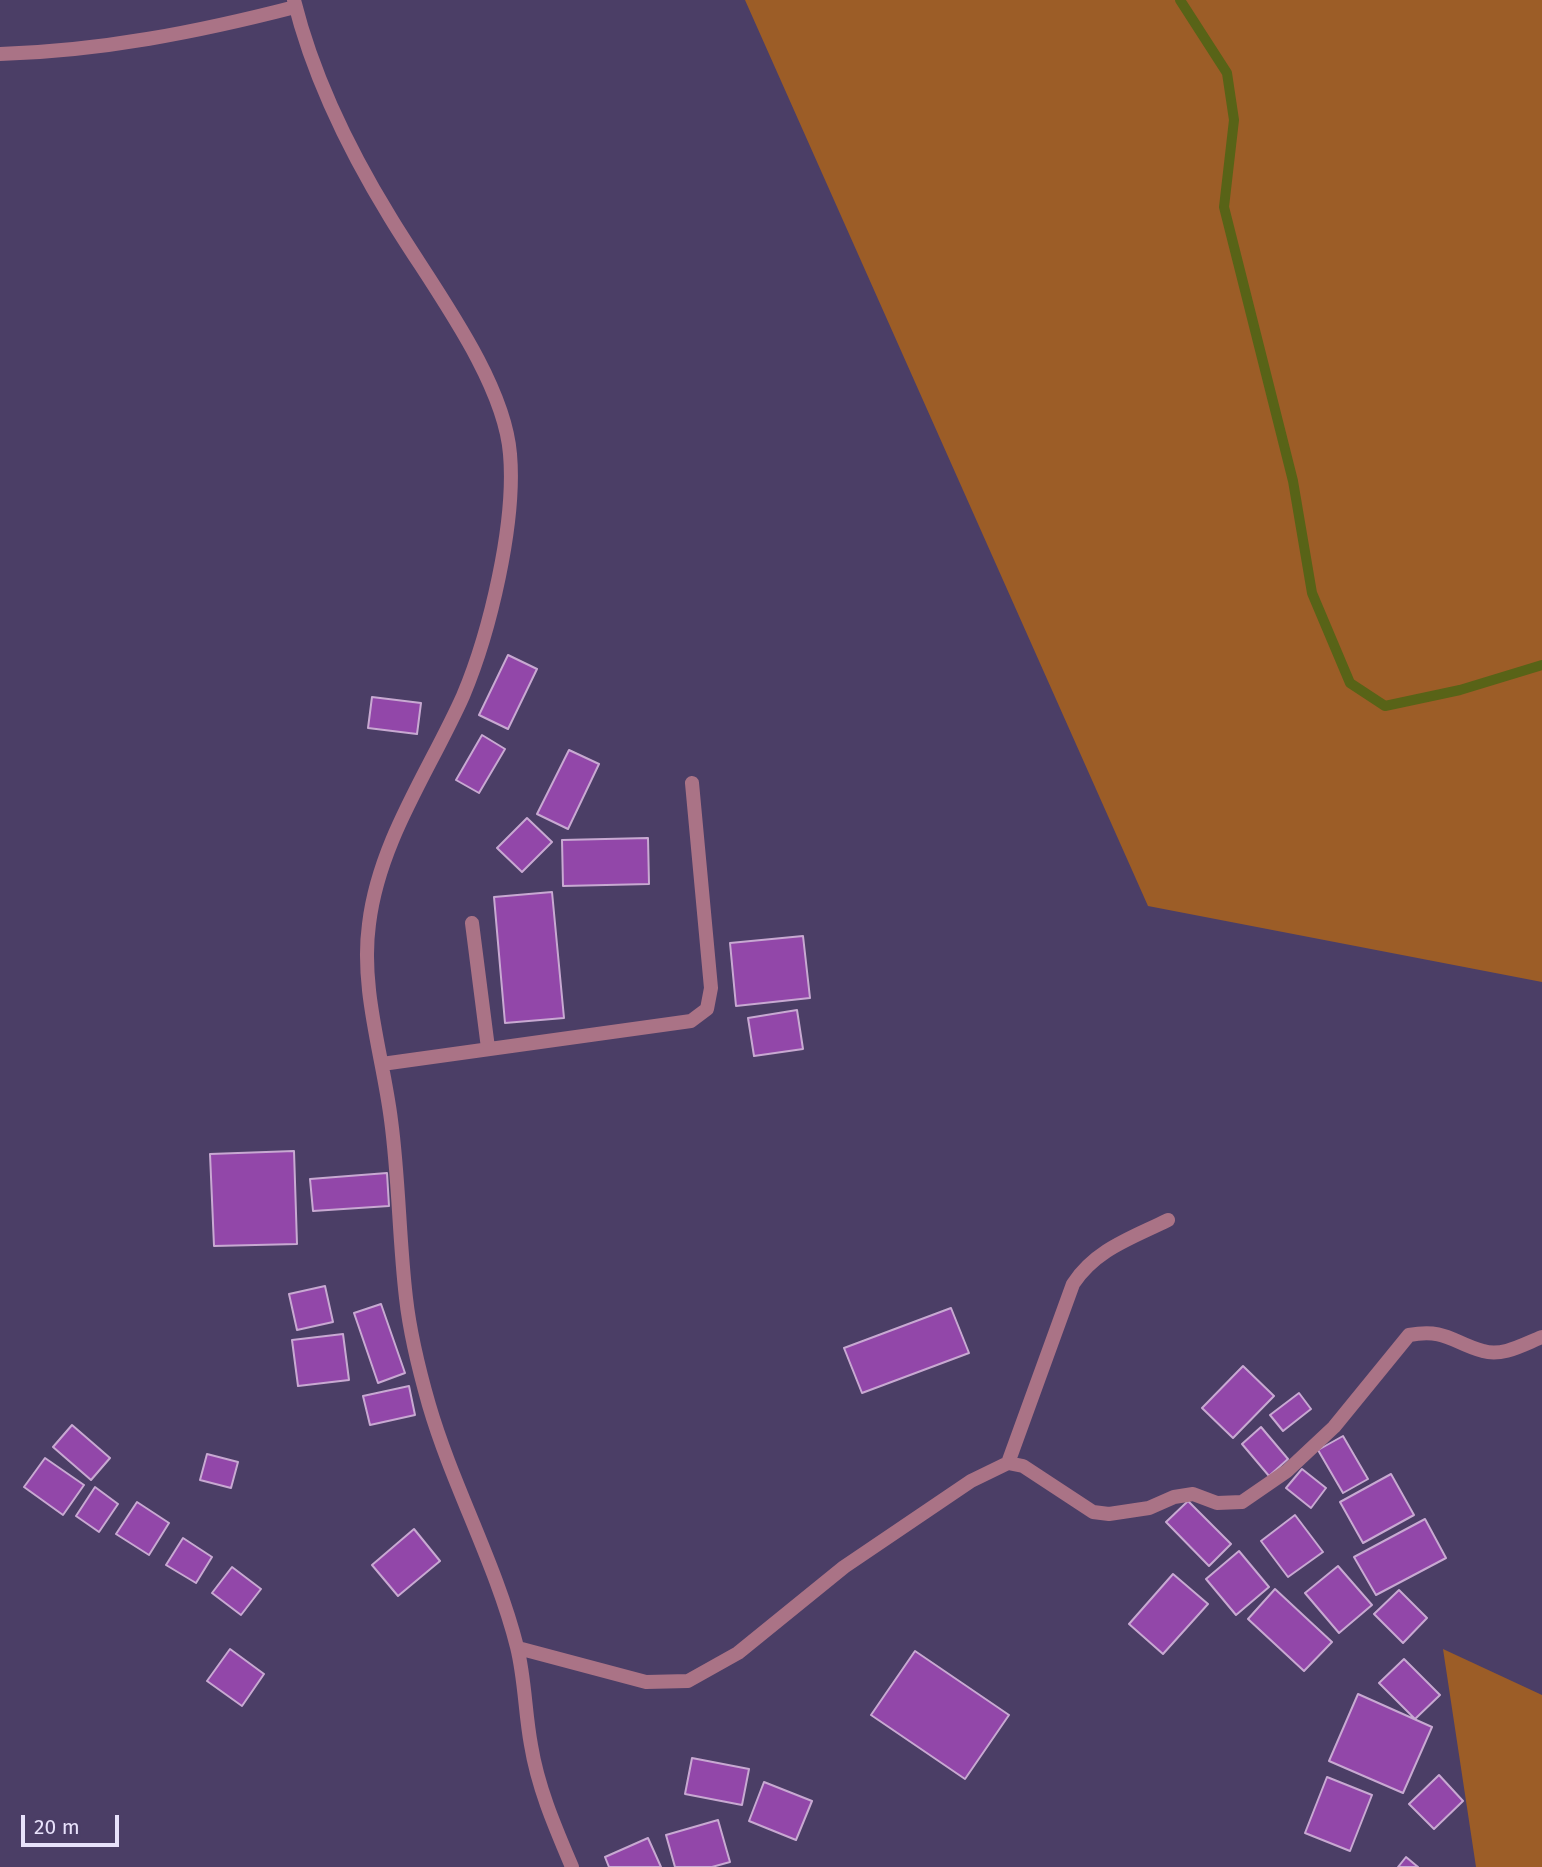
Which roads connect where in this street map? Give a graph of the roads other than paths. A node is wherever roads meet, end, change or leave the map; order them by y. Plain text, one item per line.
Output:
1 (295, 4) edge
2 (0, 54) edge
3 (692, 783) dead end
4 (472, 923) dead end
5 (488, 1048) junction
6 (382, 1064) junction
7 (1168, 1220) dead end
8 (1542, 1337) edge
9 (1008, 1464) junction
10 (517, 1648) junction
11 (572, 1867) edge

1 - 2 street
1 - 6 street
3 - 5 street
4 - 5 street
5 - 6 street
6 - 10 street
7 - 9 street
8 - 9 street
9 - 10 street
10 - 11 street

